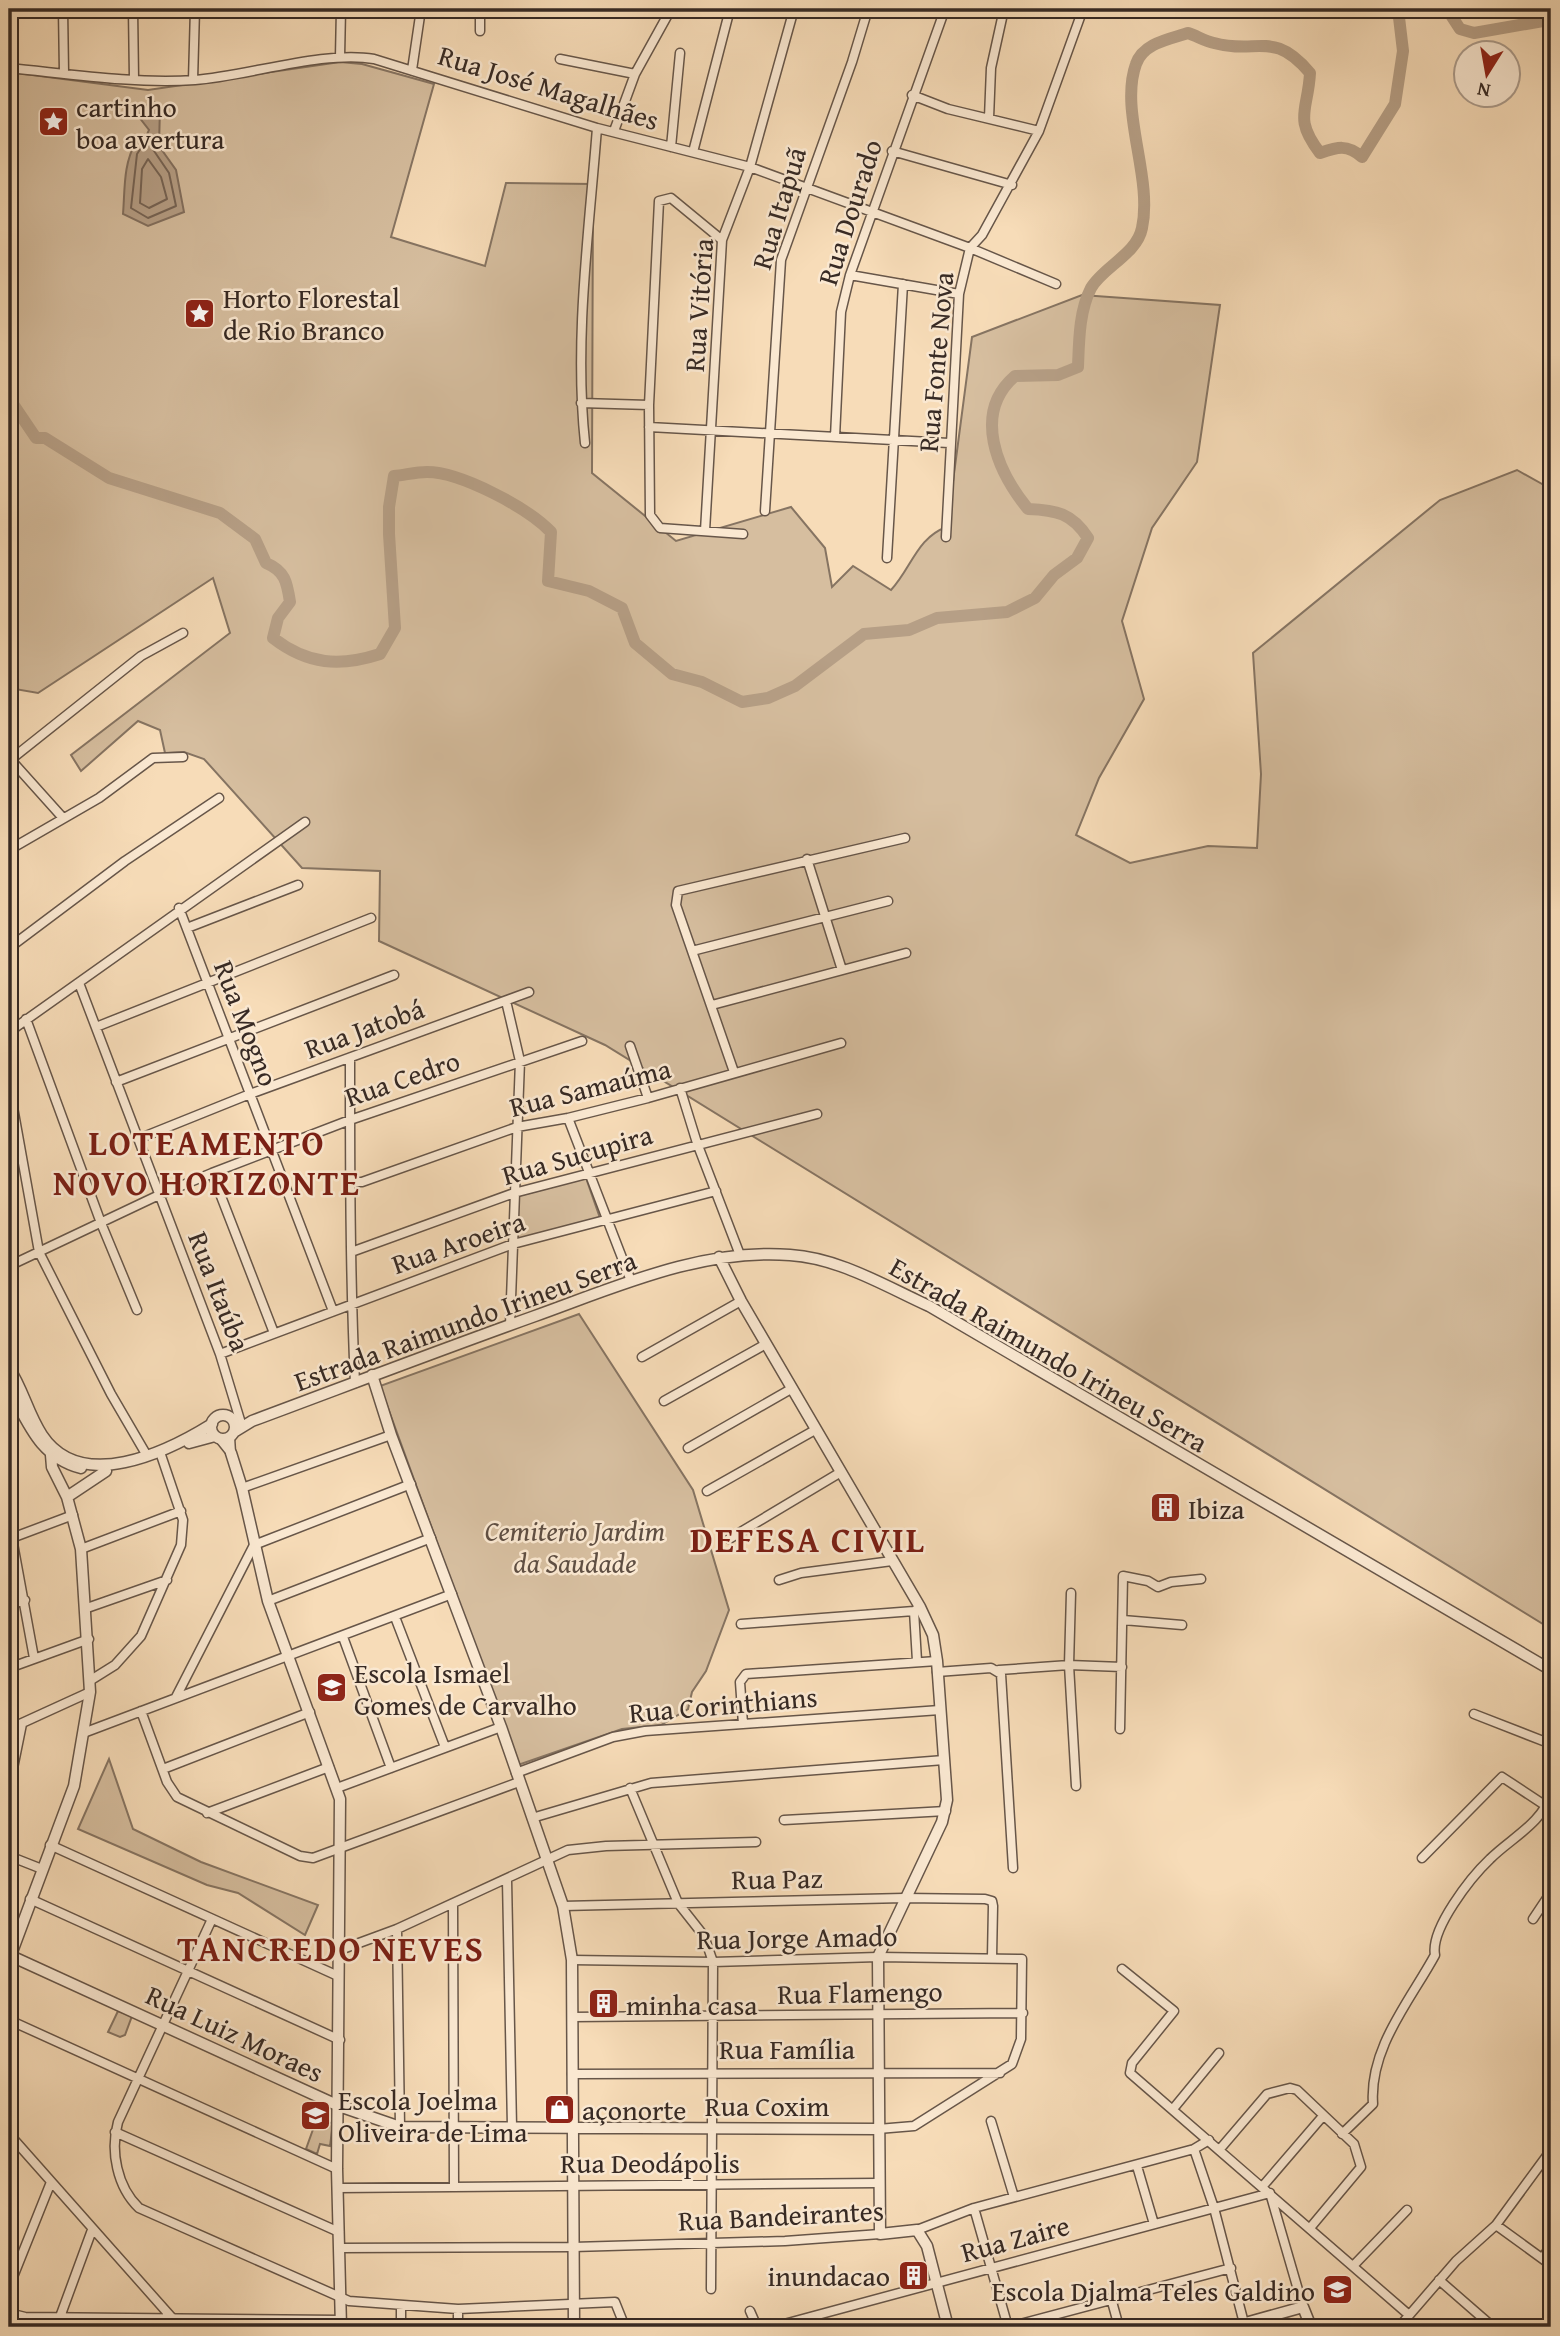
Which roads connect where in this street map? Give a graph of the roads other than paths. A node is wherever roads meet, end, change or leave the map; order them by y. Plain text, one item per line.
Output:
1 (63, 9) edge
2 (133, 9) edge
3 (195, 9) edge
4 (341, 9) edge
5 (421, 9) edge
6 (480, 9) edge
7 (671, 9) edge
8 (730, 9) edge
9 (794, 9) edge
10 (867, 9) edge
11 (945, 9) edge
12 (1004, 9) edge
13 (1083, 9) edge
14 (480, 31) dead end
15 (680, 52) dead end
16 (340, 57) junction
17 (560, 59) dead end
18 (9, 68) edge
19 (412, 70) junction
20 (64, 73) junction
21 (635, 74) junction
22 (134, 79) junction
23 (193, 80) junction
24 (912, 95) junction
25 (989, 118) junction
26 (597, 128) junction
27 (614, 131) junction
28 (1039, 131) junction
29 (671, 147) junction
30 (892, 151) junction
31 (693, 152) junction
32 (750, 167) junction
33 (1012, 185) junction
34 (805, 187) junction
35 (871, 210) junction
36 (722, 240) junction
37 (970, 248) junction
38 (850, 275) junction
39 (903, 284) junction
40 (1056, 284) dead end
41 (959, 294) junction
42 (581, 403) junction
43 (649, 405) junction
44 (649, 427) junction
45 (712, 431) junction
46 (769, 434) junction
47 (835, 437) junction
48 (893, 441) junction
49 (585, 443) dead end
50 (949, 443) junction
51 (765, 511) dead end
52 (705, 531) junction
53 (743, 534) dead end
54 (946, 537) dead end
55 (887, 558) dead end
56 (183, 633) dead end
57 (183, 757) dead end
58 (10, 761) edge
59 (219, 798) dead end
60 (62, 818) junction
61 (305, 822) dead end
62 (905, 838) dead end
63 (9, 850) edge
64 (807, 859) junction
65 (298, 885) dead end
66 (888, 901) dead end
67 (179, 908) junction
68 (826, 917) junction
69 (371, 918) dead end
70 (187, 928) junction
71 (9, 948) edge
72 (692, 951) junction
73 (906, 953) dead end
74 (842, 970) junction
75 (394, 975) dead end
76 (79, 983) junction
77 (208, 983) junction
78 (530, 992) dead end
79 (506, 1001) junction
80 (712, 1005) junction
81 (26, 1019) junction
82 (96, 1027) junction
83 (9, 1032) edge
84 (229, 1039) junction
85 (582, 1041) dead end
86 (841, 1042) dead end
87 (630, 1046) dead end
88 (350, 1058) junction
89 (520, 1061) junction
90 (734, 1072) junction
91 (116, 1082) junction
92 (9, 1085) edge
93 (680, 1088) junction
94 (250, 1094) junction
95 (648, 1098) junction
96 (817, 1114) dead end
97 (568, 1118) junction
98 (350, 1120) junction
99 (517, 1127) junction
100 (138, 1139) junction
101 (697, 1143) junction
102 (272, 1150) junction
103 (212, 1173) junction
104 (590, 1174) junction
105 (352, 1182) junction
106 (716, 1191) junction
107 (514, 1194) junction
108 (159, 1195) junction
109 (608, 1220) junction
110 (101, 1223) junction
111 (513, 1244) junction
112 (354, 1251) junction
113 (39, 1252) junction
114 (740, 1255) junction
115 (719, 1258) junction
116 (9, 1266) edge
117 (631, 1281) junction
118 (741, 1301) junction
119 (351, 1305) junction
120 (137, 1310) dead end
121 (332, 1311) junction
122 (510, 1325) junction
123 (274, 1333) junction
124 (766, 1344) junction
125 (220, 1354) junction
126 (642, 1357) dead end
127 (9, 1368) edge
128 (372, 1375) junction
129 (355, 1383) junction
130 (11, 1385) edge
131 (791, 1389) junction
132 (664, 1401) dead end
133 (236, 1420) junction
134 (251, 1421) junction
135 (212, 1424) junction
136 (815, 1430) junction
137 (391, 1435) junction
138 (224, 1436) junction
139 (688, 1448) dead end
140 (231, 1453) joint
141 (146, 1454) junction
142 (51, 1455) junction
143 (161, 1455) junction
144 (106, 1471) junction
145 (841, 1472) junction
146 (411, 1484) junction
147 (242, 1488) junction
148 (707, 1491) dead end
149 (67, 1497) junction
150 (181, 1511) junction
151 (73, 1515) junction
152 (430, 1538) junction
153 (10, 1539) edge
154 (729, 1539) dead end
155 (254, 1545) junction
156 (81, 1549) junction
157 (892, 1561) junction
158 (1201, 1579) dead end
159 (167, 1580) junction
160 (779, 1580) dead end
161 (1071, 1593) dead end
162 (452, 1594) junction
163 (25, 1600) junction
164 (268, 1601) junction
165 (9, 1605) edge
166 (87, 1608) junction
167 (917, 1609) junction
168 (395, 1617) junction
169 (1123, 1620) junction
170 (741, 1624) dead end
171 (1182, 1625) dead end
172 (343, 1637) junction
173 (89, 1639) junction
174 (288, 1657) junction
175 (34, 1658) junction
176 (916, 1661) junction
177 (1069, 1665) junction
178 (937, 1667) junction
179 (1122, 1667) junction
180 (9, 1668) edge
181 (999, 1670) junction
182 (1551, 1670) edge
183 (91, 1680) junction
184 (90, 1692) junction
185 (176, 1697) junction
186 (940, 1710) junction
187 (141, 1711) junction
188 (310, 1712) junction
189 (1474, 1714) dead end
190 (22, 1724) junction
191 (743, 1724) junction
192 (500, 1727) junction
193 (9, 1729) edge
194 (1120, 1729) dead end
195 (86, 1732) junction
196 (1551, 1744) edge
197 (445, 1747) junction
198 (944, 1760) junction
199 (329, 1767) junction
200 (391, 1768) junction
201 (163, 1769) junction
202 (517, 1778) junction
203 (1076, 1786) dead end
204 (9, 1788) edge
205 (337, 1788) junction
206 (630, 1788) junction
207 (1551, 1793) edge
208 (1546, 1806) junction
209 (946, 1811) junction
210 (207, 1813) junction
211 (532, 1818) junction
212 (784, 1819) dead end
213 (756, 1842) dead end
214 (50, 1845) junction
215 (655, 1846) junction
216 (341, 1850) junction
217 (9, 1856) edge
218 (1422, 1857) dead end
219 (545, 1859) junction
220 (1013, 1868) dead end
221 (42, 1869) junction
222 (507, 1880) junction
223 (1551, 1892) edge
224 (904, 1898) junction
225 (30, 1899) junction
226 (678, 1903) junction
227 (453, 1904) junction
228 (563, 1906) junction
229 (212, 1919) junction
230 (1533, 1919) dead end
231 (397, 1930) junction
232 (340, 1950) junction
233 (878, 1957) junction
234 (992, 1957) junction
235 (10, 1959) edge
236 (572, 1960) junction
237 (713, 1962) junction
238 (1122, 1969) dead end
239 (188, 1973) junction
240 (338, 1976) junction
241 (1023, 2013) junction
242 (876, 2015) junction
243 (714, 2016) junction
244 (572, 2017) junction
245 (9, 2020) edge
246 (163, 2025) junction
247 (340, 2040) junction
248 (1219, 2053) dead end
249 (712, 2071) junction
250 (877, 2071) junction
251 (1001, 2073) junction
252 (572, 2074) junction
253 (137, 2080) junction
254 (339, 2106) junction
255 (1172, 2109) junction
256 (1324, 2116) junction
257 (991, 2120) dead end
258 (400, 2127) junction
259 (512, 2127) junction
260 (456, 2128) junction
261 (572, 2128) junction
262 (712, 2128) junction
263 (878, 2129) junction
264 (115, 2133) junction
265 (1342, 2134) junction
266 (10, 2138) edge
267 (1209, 2140) junction
268 (1194, 2149) junction
269 (1220, 2149) junction
270 (1551, 2150) edge
271 (1137, 2166) junction
272 (337, 2169) junction
273 (51, 2182) junction
274 (878, 2183) junction
275 (711, 2185) junction
276 (571, 2186) junction
277 (454, 2187) junction
278 (1262, 2187) junction
279 (338, 2188) junction
280 (1270, 2193) junction
281 (1014, 2197) junction
282 (974, 2208) junction
283 (1214, 2208) junction
284 (1407, 2210) dead end
285 (1154, 2224) junction
286 (1496, 2225) junction
287 (1310, 2228) junction
288 (92, 2230) junction
289 (917, 2230) junction
290 (338, 2232) junction
291 (880, 2234) junction
292 (711, 2241) junction
293 (573, 2246) junction
294 (1551, 2246) edge
295 (340, 2248) junction
296 (1543, 2257) junction
297 (1551, 2264) edge
298 (1353, 2266) junction
299 (991, 2268) junction
300 (1231, 2268) junction
301 (1439, 2280) junction
302 (937, 2283) junction
303 (9, 2287) edge
304 (710, 2289) dead end
305 (1111, 2298) junction
306 (341, 2299) junction
307 (574, 2305) junction
308 (401, 2306) junction
309 (1303, 2307) junction
310 (458, 2309) junction
311 (750, 2311) dead end
312 (9, 2313) edge
313 (1409, 2315) junction
314 (813, 2316) junction
315 (60, 2317) junction
316 (173, 2319) junction
317 (158, 2323) edge
318 (220, 2323) edge
319 (280, 2324) edge
320 (341, 2324) edge
321 (1244, 2325) edge
322 (401, 2327) edge
323 (458, 2327) edge
324 (574, 2327) edge
325 (625, 2327) edge
326 (757, 2327) edge
327 (773, 2327) edge
328 (816, 2327) edge
329 (948, 2327) edge
330 (1009, 2327) edge
331 (1119, 2327) edge
332 (1231, 2327) edge
333 (1311, 2327) edge
334 (1399, 2327) edge
335 (1492, 2327) edge

1 - 20 street
2 - 22 street
3 - 23 street
4 - 16 street
5 - 19 street
6 - 14 street
7 - 21 street
8 - 31 street
9 - 32 street, Rua Vitória
10 - 34 street, Rua Itapuã
11 - 24 street, Rua Dourado
12 - 25 street
13 - 28 street, Rua Fonte Nova
15 - 29 street
16 - 19 street, Rua José Magalhães
16 - 23 street, Rua José Magalhães
17 - 21 street
18 - 20 street, Rua José Magalhães
19 - 26 street, Rua José Magalhães
20 - 22 street, Rua José Magalhães
21 - 27 street
22 - 23 street, Rua José Magalhães
24 - 25 street
24 - 30 street, Rua Dourado
25 - 28 street
26 - 27 street, Rua José Magalhães
26 - 42 street
27 - 29 street, Rua José Magalhães
28 - 33 street, Rua Fonte Nova
29 - 31 street, Rua José Magalhães
30 - 33 street
30 - 35 street, Rua Dourado
31 - 32 street, Rua José Magalhães
32 - 34 street, Rua José Magalhães
32 - 36 street, Rua Vitória
33 - 37 street, Rua Fonte Nova
34 - 35 street, Rua José Magalhães
34 - 46 street, Rua Itapuã
35 - 37 street, Rua José Magalhães
35 - 38 street, Rua Dourado
36 - 43 street
36 - 45 street, Rua Vitória
37 - 40 street, Rua José Magalhães
37 - 41 street, Rua Fonte Nova
38 - 39 street
38 - 47 street, Rua Dourado
39 - 41 street
39 - 48 street
41 - 50 street, Rua Fonte Nova
42 - 43 street
42 - 49 street
43 - 44 street
44 - 45 street
44 - 52 street
45 - 46 street
45 - 52 street, Rua Vitória
46 - 47 street
46 - 51 street, Rua Itapuã
47 - 48 street
48 - 50 street
48 - 55 street
50 - 54 street, Rua Fonte Nova
52 - 53 street
56 - 58 street
57 - 60 street
58 - 60 street
59 - 71 street
60 - 63 street
61 - 67 street
62 - 64 street
64 - 68 street
64 - 72 street
65 - 70 street
66 - 68 street
67 - 70 street, Rua Mogno
67 - 76 street
68 - 72 street
68 - 74 street
69 - 77 street
70 - 77 street, Rua Mogno
72 - 80 street
73 - 74 street
74 - 80 street
75 - 84 street
76 - 81 street
76 - 82 street, Rua Itaúba
77 - 82 street
77 - 84 street, Rua Mogno
78 - 79 street, Rua Jatobá
79 - 88 street, Rua Jatobá
79 - 89 street
80 - 90 street
81 - 83 street
81 - 110 street
82 - 91 street, Rua Itaúba
84 - 91 street
84 - 94 street, Rua Mogno
85 - 89 street, Rua Cedro
86 - 90 street, Rua Samaúma
87 - 95 street
88 - 94 street, Rua Jatobá
88 - 98 street
89 - 98 street, Rua Cedro
89 - 99 street
90 - 93 street, Rua Samaúma
91 - 100 street, Rua Itaúba
92 - 113 street
93 - 95 street, Rua Samaúma
93 - 101 street
94 - 100 street, Rua Jatobá
94 - 102 street, Rua Mogno
95 - 97 street, Rua Samaúma
96 - 101 street, Rua Sucupira
97 - 99 street, Rua Samaúma
97 - 104 street
98 - 102 street, Rua Cedro
98 - 105 street
99 - 105 street, Rua Samaúma
99 - 107 street
100 - 108 street, Rua Itaúba
101 - 104 street, Rua Sucupira
101 - 106 street
102 - 103 street, Rua Cedro
102 - 121 street, Rua Mogno
103 - 108 street, Rua Cedro
103 - 123 street
104 - 107 street, Rua Sucupira
104 - 109 street
105 - 112 street
106 - 109 street, Rua Aroeira
106 - 114 street
107 - 111 street
107 - 112 street, Rua Sucupira
108 - 110 street, Rua Cedro
108 - 125 street, Rua Itaúba
109 - 111 street, Rua Aroeira
109 - 117 street
110 - 113 street, Rua Cedro
110 - 120 street
111 - 119 street, Rua Aroeira
111 - 122 street
112 - 119 street
113 - 116 street, Rua Cedro
113 - 141 street
114 - 115 street, Estrada Raimundo Irineu Serra
114 - 182 street, Estrada Raimundo Irineu Serra
115 - 117 street, Estrada Raimundo Irineu Serra
115 - 118 street
117 - 122 street, Estrada Raimundo Irineu Serra
118 - 124 street
118 - 126 street
119 - 121 street, Rua Aroeira
119 - 129 street
121 - 123 street, Rua Aroeira
122 - 128 street, Estrada Raimundo Irineu Serra
123 - 125 street, Rua Aroeira
124 - 131 street
124 - 132 street
125 - 133 street, Rua Itaúba
127 - 130 street
128 - 129 street, Estrada Raimundo Irineu Serra
128 - 137 street
129 - 134 street, Estrada Raimundo Irineu Serra
130 - 141 street
130 - 142 street
131 - 136 street
131 - 139 street
133 - 134 street, Estrada Raimundo Irineu Serra
133 - 135 street, Estrada Raimundo Irineu Serra
133 - 138 street
134 - 138 street, Estrada Raimundo Irineu Serra
135 - 138 street
135 - 141 street
136 - 145 street
136 - 148 street
137 - 146 street
137 - 147 street
138 - 140 street
138 - 143 street, Estrada Raimundo Irineu Serra
140 - 147 street
142 - 144 street, Estrada Raimundo Irineu Serra
142 - 149 street
143 - 144 street, Estrada Raimundo Irineu Serra
143 - 150 street
144 - 149 street
145 - 154 street
145 - 157 street
146 - 152 street
146 - 155 street
147 - 155 street
149 - 151 street
150 - 156 street
150 - 159 street
151 - 153 street
151 - 156 street
152 - 162 street
152 - 164 street
153 - 163 street
155 - 164 street
155 - 185 street
156 - 166 street
157 - 160 street
157 - 167 street
158 - 169 street
159 - 166 street
159 - 183 street
161 - 177 street
162 - 168 street
162 - 192 street
163 - 165 street
163 - 175 street
164 - 174 street
166 - 173 street
167 - 170 street
167 - 176 street
167 - 178 street
168 - 172 street
168 - 197 street
169 - 171 street
169 - 179 street
172 - 174 street
172 - 200 street
173 - 175 street
173 - 183 street
174 - 185 street
174 - 188 street
175 - 180 street
176 - 178 street
176 - 191 street
177 - 179 street
177 - 181 street
177 - 203 street
178 - 181 street
178 - 186 street
179 - 194 street
181 - 220 street
183 - 184 street
184 - 190 street
184 - 195 street
185 - 187 street
186 - 191 street, Rua Corinthians
186 - 198 street
187 - 195 street
187 - 201 street, Rua Corinthians
188 - 199 street
188 - 201 street
189 - 196 street
190 - 193 street
190 - 204 street
191 - 202 street, Rua Corinthians
192 - 197 street
192 - 202 street
195 - 214 street
197 - 200 street
198 - 206 street
198 - 209 street
199 - 205 street
199 - 210 street
200 - 205 street
201 - 210 street, Rua Corinthians
202 - 211 street
202 - 216 street, Rua Corinthians
205 - 216 street
206 - 211 street
206 - 215 street
207 - 208 street
208 - 218 street
208 - 265 street
209 - 212 street
209 - 224 street
210 - 216 street, Rua Corinthians
211 - 219 street
213 - 215 street
214 - 221 street
214 - 229 street
215 - 219 street
215 - 226 street
216 - 232 street
217 - 221 street
219 - 222 street
219 - 228 street
221 - 225 street
222 - 227 street
222 - 259 street
223 - 230 street
224 - 226 street, Rua Paz
224 - 233 street
224 - 234 street, Rua Paz
225 - 235 street
225 - 239 street
226 - 228 street, Rua Paz
226 - 237 street
227 - 231 street
227 - 260 street
228 - 236 street
229 - 239 street
229 - 240 street
231 - 232 street
231 - 258 street
232 - 240 street
233 - 234 street, Rua Jorge Amado
233 - 237 street, Rua Jorge Amado
233 - 242 street
234 - 241 street, Rua Jorge Amado
235 - 246 street, Rua Luiz Moraes
236 - 237 street, Rua Jorge Amado
236 - 244 street
237 - 243 street
238 - 255 street
239 - 246 street
239 - 247 street
240 - 247 street
241 - 242 street, Rua Flamengo
241 - 251 street
242 - 243 street, Rua Flamengo
242 - 250 street
243 - 244 street, Rua Flamengo
243 - 249 street
244 - 252 street
245 - 253 street
246 - 253 street
246 - 254 street, Rua Luiz Moraes
247 - 254 street
248 - 255 street
249 - 250 street, Rua Família
249 - 252 street, Rua Família
249 - 262 street
250 - 251 street, Rua Família
250 - 263 street
251 - 263 street
252 - 261 street
253 - 264 street
253 - 272 street
254 - 258 street, Rua Luiz Moraes
254 - 272 street
255 - 267 street
256 - 265 street
256 - 269 street
256 - 278 street
257 - 281 street
258 - 260 street, Rua Luiz Moraes
259 - 260 street, Rua Luiz Moraes
259 - 261 street, Rua Luiz Moraes
260 - 277 street
261 - 262 street, Rua Coxim
261 - 276 street
262 - 263 street, Rua Coxim
262 - 275 street
263 - 274 street
264 - 290 street
264 - 306 street
265 - 287 street
266 - 273 street
267 - 268 street, Rua Bandeirantes
267 - 269 street
268 - 271 street, Rua Bandeirantes
268 - 283 street
269 - 278 street
270 - 286 street
271 - 281 street, Rua Bandeirantes
271 - 285 street
272 - 279 street
273 - 288 street
273 - 303 street
274 - 275 street, Rua Deodápolis
274 - 291 street
275 - 276 street, Rua Deodápolis
275 - 292 street
276 - 277 street, Rua Deodápolis
276 - 293 street
277 - 279 street, Rua Deodápolis
278 - 280 street
279 - 290 street
280 - 283 street, Rua Zaire
280 - 287 street
280 - 309 street
281 - 282 street, Rua Bandeirantes
282 - 289 street, Rua Bandeirantes
282 - 299 street
283 - 285 street, Rua Zaire
283 - 300 street
284 - 298 street
285 - 299 street, Rua Zaire
286 - 296 street
286 - 301 street
287 - 298 street
288 - 315 street
288 - 316 street
289 - 291 street, Rua Bandeirantes
289 - 302 street
290 - 295 street
291 - 292 street, Rua Bandeirantes
292 - 293 street, Rua Bandeirantes
292 - 304 street
293 - 295 street, Rua Bandeirantes
293 - 307 street
294 - 296 street
295 - 306 street
296 - 297 street
298 - 313 street
299 - 302 street, Rua Zaire
299 - 330 street
300 - 305 street
300 - 321 street
301 - 313 street
301 - 335 street
302 - 314 street, Rua Zaire
302 - 329 street
305 - 330 street
305 - 331 street
306 - 308 street
306 - 320 street
307 - 310 street
307 - 324 street
307 - 325 street
308 - 310 street
308 - 322 street
309 - 321 street
309 - 333 street
310 - 323 street
311 - 326 street
312 - 315 street
313 - 334 street
314 - 327 street, Rua Zaire
314 - 328 street
315 - 317 street
316 - 317 street
316 - 318 street
318 - 319 street
319 - 320 street
321 - 332 street

